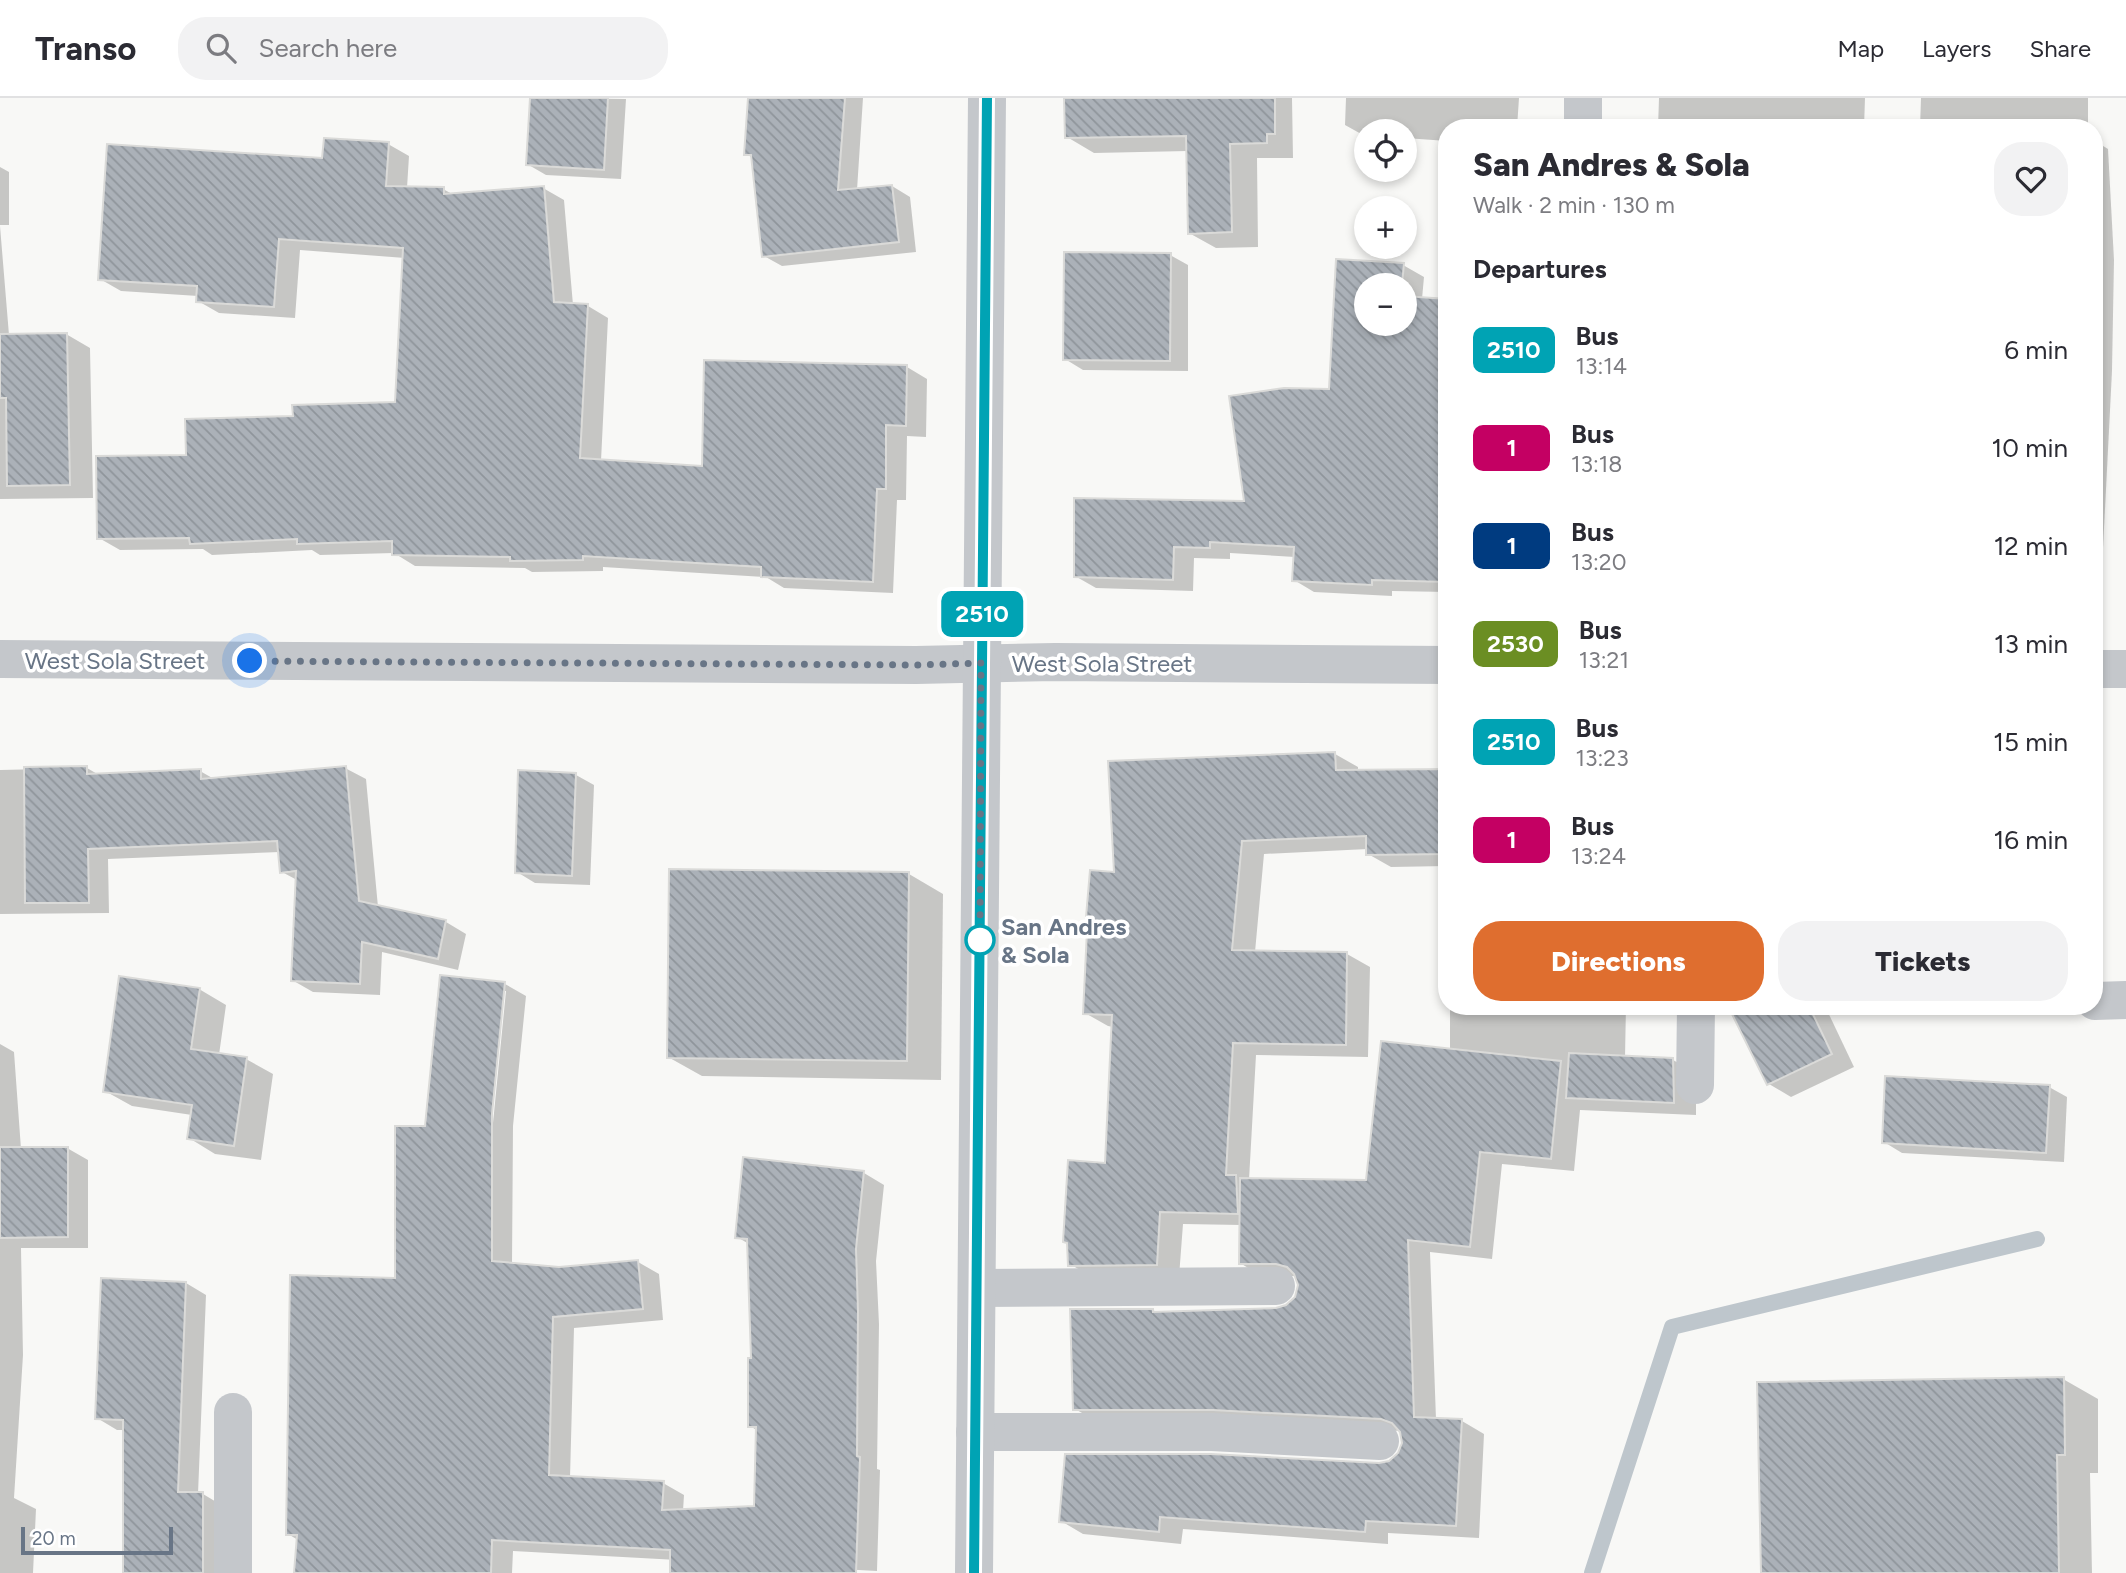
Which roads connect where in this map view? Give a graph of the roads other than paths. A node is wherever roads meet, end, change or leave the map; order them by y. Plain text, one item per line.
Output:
1 (987, 98) edge
2 (1583, 98) edge
3 (1583, 119) edge
4 (0, 659) edge
5 (981, 663) junction
6 (1438, 665) edge
7 (2103, 669) edge
8 (2126, 669) edge
9 (2126, 1000) edge
10 (2103, 1001) edge
11 (1696, 1015) edge
12 (1695, 1085) dead end
13 (1276, 1286) dead end
14 (977, 1288) junction
15 (233, 1412) dead end
16 (975, 1432) junction
17 (1380, 1440) dead end
18 (233, 1573) edge
19 (974, 1573) edge

1 - 5 street
2 - 3 street
4 - 5 street, West Sola Street
5 - 6 street, West Sola Street
5 - 14 street
7 - 8 street
9 - 10 street
11 - 12 street
13 - 14 street
14 - 16 street
15 - 18 street
16 - 17 street
16 - 19 street

